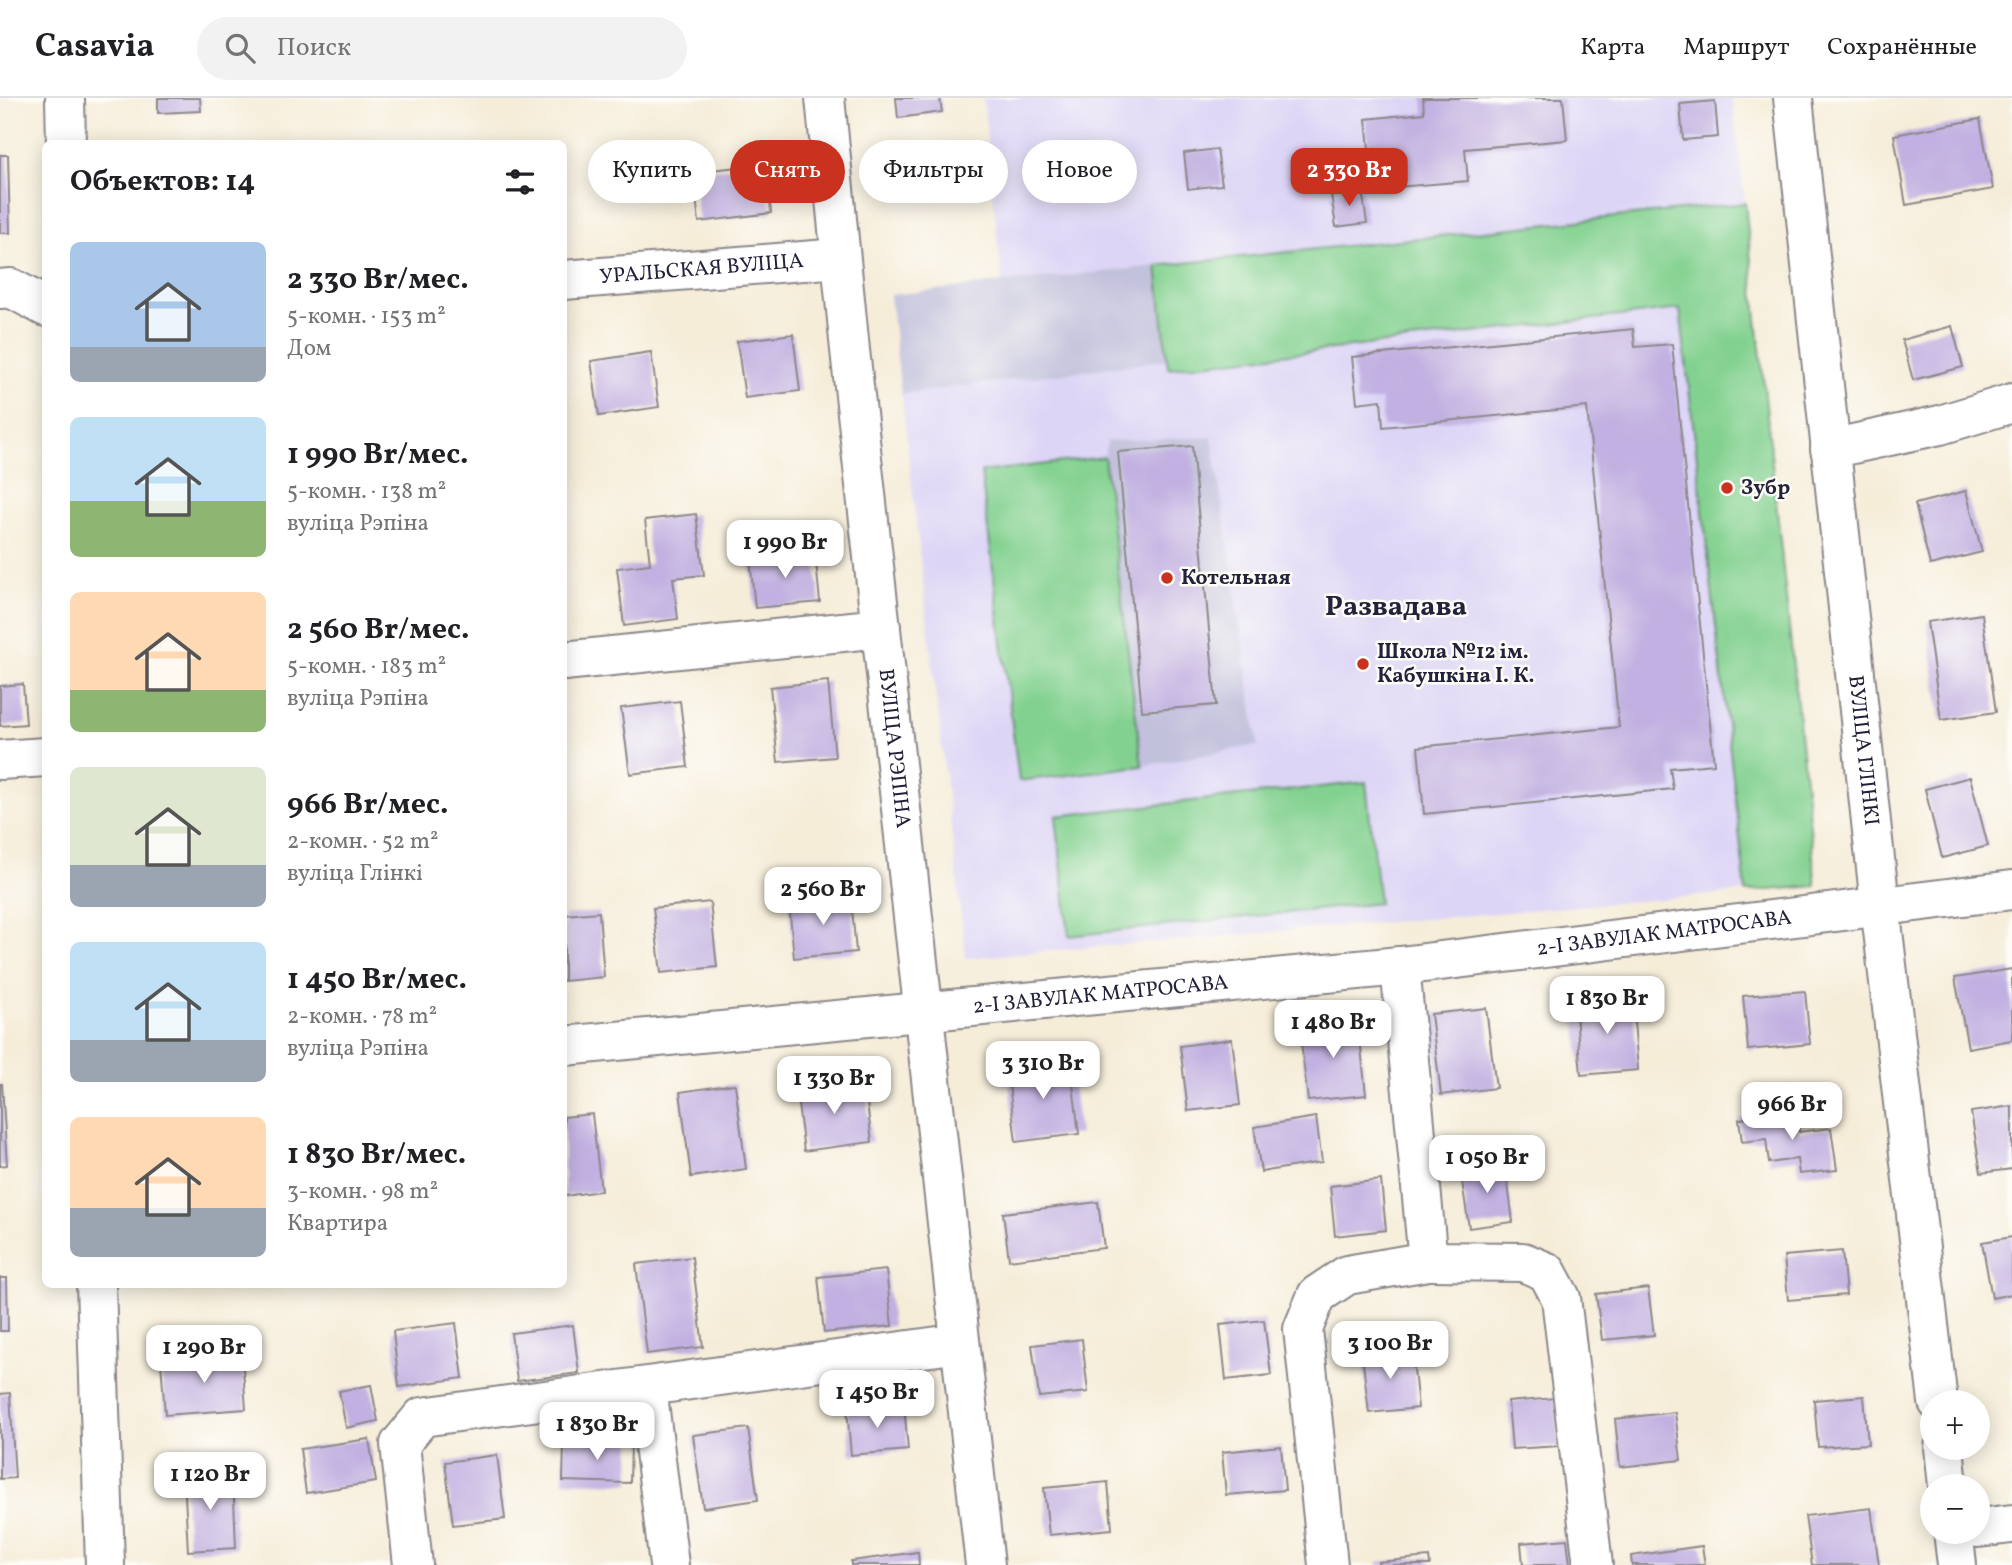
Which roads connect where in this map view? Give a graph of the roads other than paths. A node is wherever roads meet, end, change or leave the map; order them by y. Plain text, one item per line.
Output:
1 (65, 98) edge
2 (825, 98) edge
3 (1793, 98) edge
4 (66, 140) edge
5 (840, 258) junction
6 (567, 280) edge
7 (0, 289) edge
8 (42, 305) edge
9 (2012, 403) edge
10 (1830, 449) junction
11 (881, 628) junction
12 (567, 661) edge
13 (42, 757) edge
14 (0, 760) edge
15 (2012, 890) edge
16 (1880, 905) junction
17 (1400, 966) junction
18 (923, 1011) junction
19 (567, 1046) edge
20 (1428, 1261) junction
21 (96, 1288) edge
22 (960, 1343) junction
23 (648, 1387) junction
24 (1937, 1390) edge
25 (2012, 1524) edge
26 (1990, 1527) edge
27 (1955, 1544) edge
28 (105, 1565) edge
29 (413, 1565) edge
30 (669, 1565) edge
31 (985, 1565) edge
32 (1328, 1565) edge
33 (1593, 1565) edge
34 (1957, 1565) edge

1 - 4 street
2 - 5 street, ВУЛІЦА РЭПІНА
3 - 10 street, ВУЛІЦА ГЛІНКІ
5 - 6 street, УРАЛЬСКАЯ ВУЛІЦА
5 - 11 street, ВУЛІЦА РЭПІНА
7 - 8 street
9 - 10 street
10 - 16 street, ВУЛІЦА ГЛІНКІ
11 - 12 street
11 - 18 street, ВУЛІЦА РЭПІНА
13 - 14 street
15 - 16 street, 2-І ЗАВУЛАК МАТРОСАВА
16 - 17 street, 2-І ЗАВУЛАК МАТРОСАВА
16 - 24 street, ВУЛІЦА ГЛІНКІ
17 - 18 street, 2-І ЗАВУЛАК МАТРОСАВА
17 - 20 street
18 - 19 street, 2-І ЗАВУЛАК МАТРОСАВА
18 - 22 street, ВУЛІЦА РЭПІНА
20 - 32 street
20 - 33 street
21 - 28 street
22 - 23 street
22 - 31 street, ВУЛІЦА РЭПІНА
23 - 29 street
23 - 30 street
25 - 26 street
27 - 34 street

